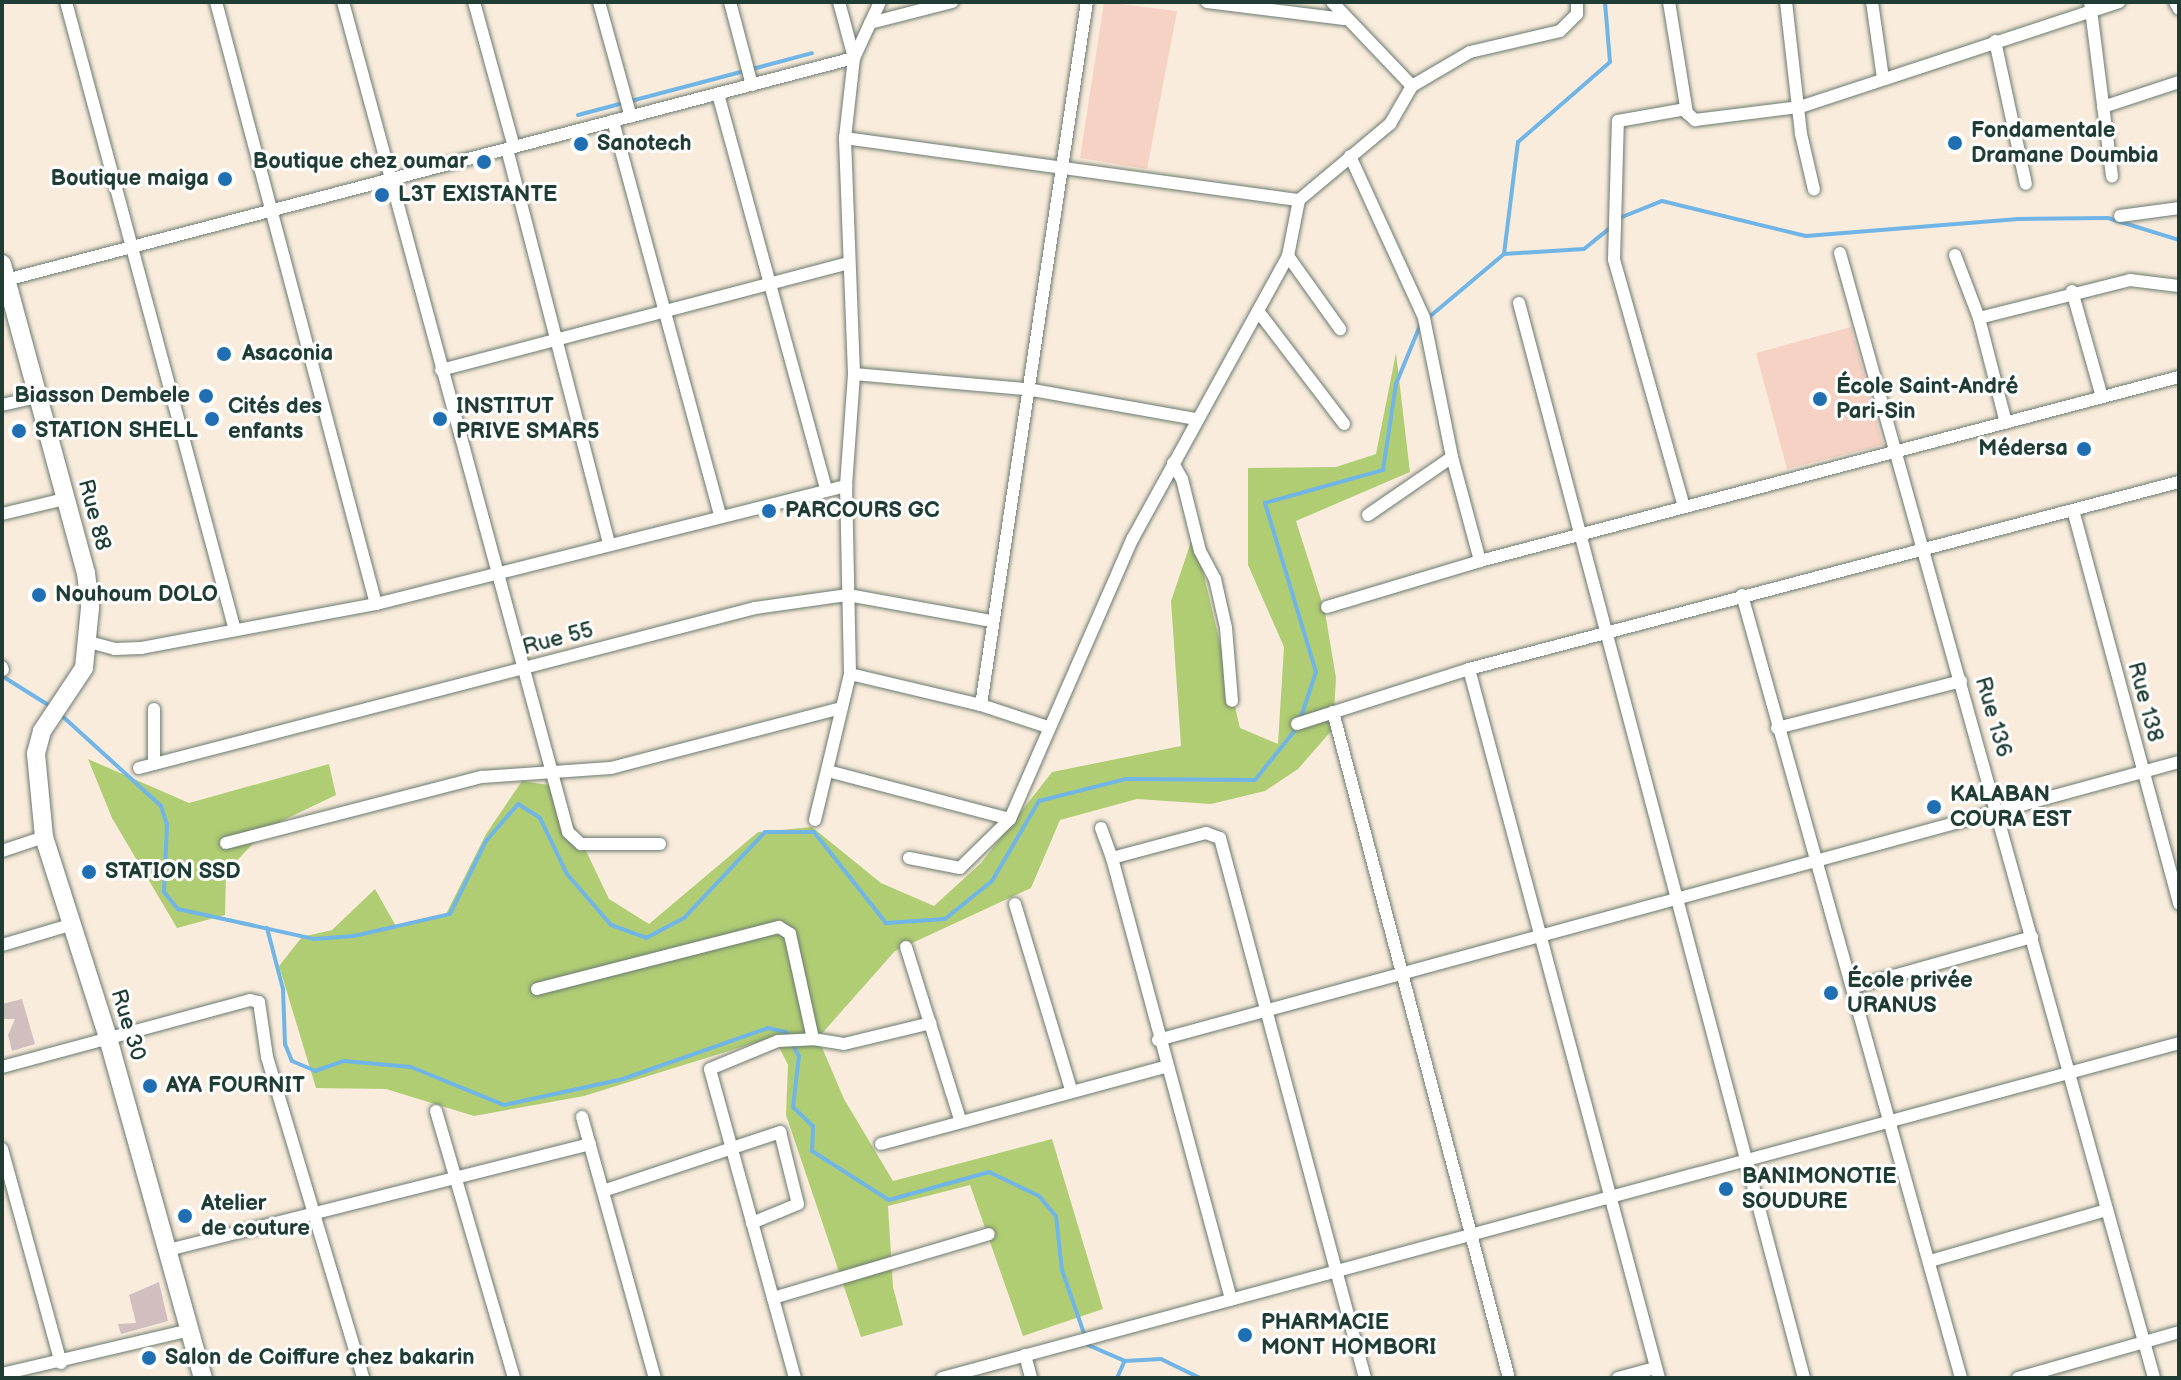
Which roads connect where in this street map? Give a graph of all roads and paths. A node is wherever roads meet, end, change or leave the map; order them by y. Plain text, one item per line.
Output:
1 (66, 2) edge
2 (216, 2) edge
3 (343, 2) edge
4 (474, 2) edge
5 (599, 2) edge
6 (730, 2) edge
7 (839, 2) edge
8 (880, 2) edge
9 (952, 2) edge
10 (1087, 2) edge
11 (1207, 2) edge
12 (1332, 2) edge
13 (1577, 2) edge
14 (1669, 2) edge
15 (1786, 2) edge
16 (1872, 2) edge
17 (2119, 2) edge
18 (2175, 2) edge
19 (2091, 5) edge
20 (2179, 9) edge
21 (1344, 19) junction
22 (870, 23) junction
23 (1995, 41) junction
24 (854, 58) junction
25 (1883, 78) junction
26 (2179, 82) edge
27 (752, 85) junction
28 (1412, 86) junction
29 (718, 94) junction
30 (1800, 107) junction
31 (2103, 107) junction
32 (1686, 109) junction
33 (631, 117) junction
34 (613, 121) junction
35 (845, 138) junction
36 (511, 148) junction
37 (1350, 156) junction
38 (1062, 167) junction
39 (2112, 177) dead end
40 (391, 179) junction
41 (2026, 184) dead end
42 (1814, 190) dead end
43 (1299, 200) junction
44 (2179, 208) edge
45 (271, 211) junction
46 (2120, 216) dead end
47 (132, 247) junction
48 (1840, 253) dead end
49 (1955, 255) dead end
50 (1288, 256) junction
51 (846, 264) junction
52 (3, 275) edge
53 (773, 281) junction
54 (2179, 286) edge
55 (2072, 291) junction
56 (1519, 303) dead end
57 (666, 309) junction
58 (1258, 311) junction
59 (1979, 318) junction
60 (1340, 329) dead end
61 (557, 338) junction
62 (441, 370) junction
63 (854, 374) junction
64 (2179, 377) edge
65 (1027, 389) junction
66 (37, 397) junction
67 (2102, 397) junction
68 (2, 405) edge
69 (1196, 419) junction
70 (2006, 423) junction
71 (1344, 424) dead end
72 (1899, 451) junction
73 (1452, 457) junction
74 (1173, 463) junction
75 (2179, 482) edge
76 (846, 486) junction
77 (826, 489) junction
78 (65, 499) junction
79 (1684, 507) junction
80 (2073, 510) junction
81 (2, 514) edge
82 (720, 514) junction
83 (1368, 515) dead end
84 (1582, 539) junction
85 (609, 543) junction
86 (1926, 551) junction
87 (1480, 561) junction
88 (495, 573) junction
89 (848, 595) junction
90 (1742, 595) junction
91 (376, 604) junction
92 (1327, 607) dead end
93 (991, 621) junction
94 (234, 627) junction
95 (1609, 635) junction
96 (89, 642) junction
97 (521, 669) junction
98 (1469, 669) junction
99 (850, 674) junction
100 (1961, 681) junction
101 (1232, 701) dead end
102 (981, 705) junction
103 (841, 708) junction
104 (154, 709) dead end
105 (1333, 712) junction
106 (1297, 724) dead end
107 (1048, 727) junction
108 (1777, 728) junction
109 (42, 731) joint
110 (2179, 762) edge
111 (154, 764) junction
112 (139, 768) dead end
113 (828, 771) junction
114 (2143, 771) junction
115 (549, 776) junction
116 (2000, 811) junction
117 (1010, 819) junction
118 (815, 820) dead end
119 (1101, 828) dead end
120 (44, 837) junction
121 (226, 843) dead end
122 (660, 844) dead end
123 (2, 851) edge
124 (909, 858) dead end
125 (1112, 858) junction
126 (1814, 861) junction
127 (1675, 899) junction
128 (1015, 904) dead end
129 (2179, 904) edge
130 (70, 925) junction
131 (1540, 936) junction
132 (2032, 937) junction
133 (2, 945) edge
134 (906, 947) dead end
135 (1402, 973) junction
136 (1854, 987) junction
137 (537, 989) dead end
138 (1266, 1010) junction
139 (931, 1023) junction
140 (108, 1038) junction
141 (813, 1039) junction
142 (1158, 1040) junction
143 (2179, 1043) edge
144 (2, 1067) edge
145 (1165, 1067) junction
146 (2069, 1072) junction
147 (1071, 1089) junction
148 (436, 1111) dead end
149 (582, 1117) dead end
150 (960, 1119) junction
151 (1890, 1121) junction
152 (590, 1144) junction
153 (881, 1144) dead end
154 (732, 1145) junction
155 (2, 1149) edge
156 (1746, 1160) junction
157 (460, 1178) junction
158 (603, 1191) junction
159 (1610, 1196) junction
160 (2107, 1210) junction
161 (317, 1212) junction
162 (752, 1223) junction
163 (989, 1234) dead end
164 (1471, 1234) junction
165 (168, 1250) junction
166 (1930, 1261) junction
167 (1336, 1270) junction
168 (773, 1298) junction
169 (1231, 1299) junction
170 (189, 1330) junction
171 (2179, 1332) edge
172 (2143, 1341) junction
173 (1025, 1355) junction
174 (61, 1363) junction
175 (1658, 1373) edge
176 (2, 1374) edge
177 (950, 1377) edge
178 (203, 1378) edge
179 (363, 1378) edge
180 (514, 1378) edge
181 (655, 1378) edge
182 (795, 1378) edge
183 (1031, 1378) edge
184 (1365, 1378) edge
185 (1509, 1378) edge
186 (1618, 1378) edge
187 (1804, 1378) edge
188 (1961, 1378) edge
189 (2018, 1378) edge
190 (2154, 1378) edge

1 - 47 street
2 - 45 street
3 - 40 street
4 - 36 street
5 - 33 street
6 - 27 street
7 - 24 street
8 - 22 street
9 - 22 street
10 - 38 street
11 - 21 street
12 - 21 street
13 - 28 street
14 - 32 street
15 - 30 street
16 - 25 street
17 - 19 street
18 - 20 street
19 - 23 street
19 - 31 street
21 - 28 street
22 - 24 street
23 - 25 street
23 - 41 street
24 - 27 street
24 - 35 street
25 - 30 street
26 - 31 street
27 - 29 street
28 - 37 street
29 - 33 street
29 - 53 street
30 - 32 street
30 - 42 street
31 - 39 street
32 - 79 street
33 - 34 street
34 - 36 street
34 - 57 street
35 - 38 street
35 - 51 street
36 - 40 street
36 - 61 street
37 - 43 street
37 - 73 street
38 - 43 street
38 - 65 street
40 - 45 street
40 - 62 street
43 - 50 street
44 - 46 street
45 - 47 street
45 - 91 street
47 - 52 street
47 - 94 street
48 - 72 street, Rue 136
49 - 59 street
50 - 58 street
50 - 60 street
51 - 53 street
51 - 63 street
52 - 66 main road, Rue 88
53 - 57 street
53 - 77 street
54 - 55 street
55 - 59 street
55 - 67 street
56 - 84 street
57 - 61 street
57 - 82 street
58 - 69 street
58 - 71 street
59 - 70 street
61 - 62 street
61 - 85 street
62 - 88 street
63 - 65 street
63 - 76 street
64 - 67 street
65 - 69 street
65 - 93 street
66 - 68 street
66 - 78 main road, Rue 88
67 - 70 street
69 - 74 street
70 - 72 street
72 - 79 street
72 - 86 street, Rue 136
73 - 83 street
73 - 87 street
74 - 101 street
74 - 107 street
75 - 80 street
76 - 77 street
76 - 89 street
77 - 82 street
78 - 81 street
78 - 96 main road, Rue 88
79 - 84 street
80 - 86 street
80 - 114 street, Rue 138
82 - 85 street
84 - 87 street
84 - 95 street
85 - 88 street
86 - 90 street
86 - 100 street, Rue 136
87 - 92 street
88 - 91 street
88 - 97 street
89 - 93 street, Rue 55
89 - 97 street, Rue 55
89 - 99 street
90 - 95 street
90 - 108 street
91 - 94 street
93 - 102 street
94 - 96 street
95 - 98 street
95 - 127 street
96 - 109 main road, Rue 88
97 - 111 street, Rue 55
97 - 115 street
98 - 105 street
98 - 131 street
99 - 102 street
99 - 103 street
100 - 108 street
100 - 116 street, Rue 136
102 - 107 street
103 - 113 street
103 - 115 street
104 - 111 street
105 - 106 street
105 - 135 street
107 - 117 street
108 - 126 street
109 - 120 main road, Rue 30
110 - 114 street
111 - 112 street, Rue 55
113 - 117 street
113 - 118 street
114 - 116 street
114 - 129 street, Rue 138
115 - 121 street
115 - 122 street
116 - 126 street
116 - 132 street, Rue 136
117 - 124 street
119 - 125 street
120 - 123 street
120 - 130 main road, Rue 30
125 - 138 street
125 - 142 street
126 - 127 street
126 - 136 street
127 - 131 street
127 - 156 street
128 - 147 street
130 - 133 street
130 - 140 main road, Rue 30
131 - 135 street
131 - 159 street
132 - 136 street
132 - 146 street, Rue 136
134 - 139 street
135 - 138 street
135 - 164 street
136 - 151 street
137 - 141 street
138 - 142 street
138 - 167 street
139 - 141 street
139 - 150 street
140 - 144 street
140 - 161 street
140 - 165 main road, Rue 30
141 - 154 street
142 - 145 street
143 - 146 street
145 - 147 street
145 - 169 street
146 - 151 street
146 - 160 street, Rue 136
147 - 150 street
148 - 157 street
149 - 152 street
150 - 153 street
151 - 156 street
151 - 166 street
152 - 157 street
152 - 158 street
154 - 158 street
154 - 162 street
154 - 162 street
155 - 174 street
156 - 159 street
156 - 187 street
157 - 161 street
157 - 180 street
158 - 181 street
159 - 164 street
159 - 175 street
160 - 166 street
160 - 172 street, Rue 136
161 - 165 street
161 - 179 street
162 - 168 street
163 - 168 street
164 - 167 street
164 - 185 street
165 - 170 main road, Rue 30
166 - 188 street
167 - 169 street
167 - 184 street
168 - 182 street
169 - 173 street
170 - 174 street
170 - 178 main road, Rue 30
171 - 172 street
172 - 189 street
172 - 190 street, Rue 136
173 - 177 street
173 - 183 street
174 - 176 street
175 - 186 street

